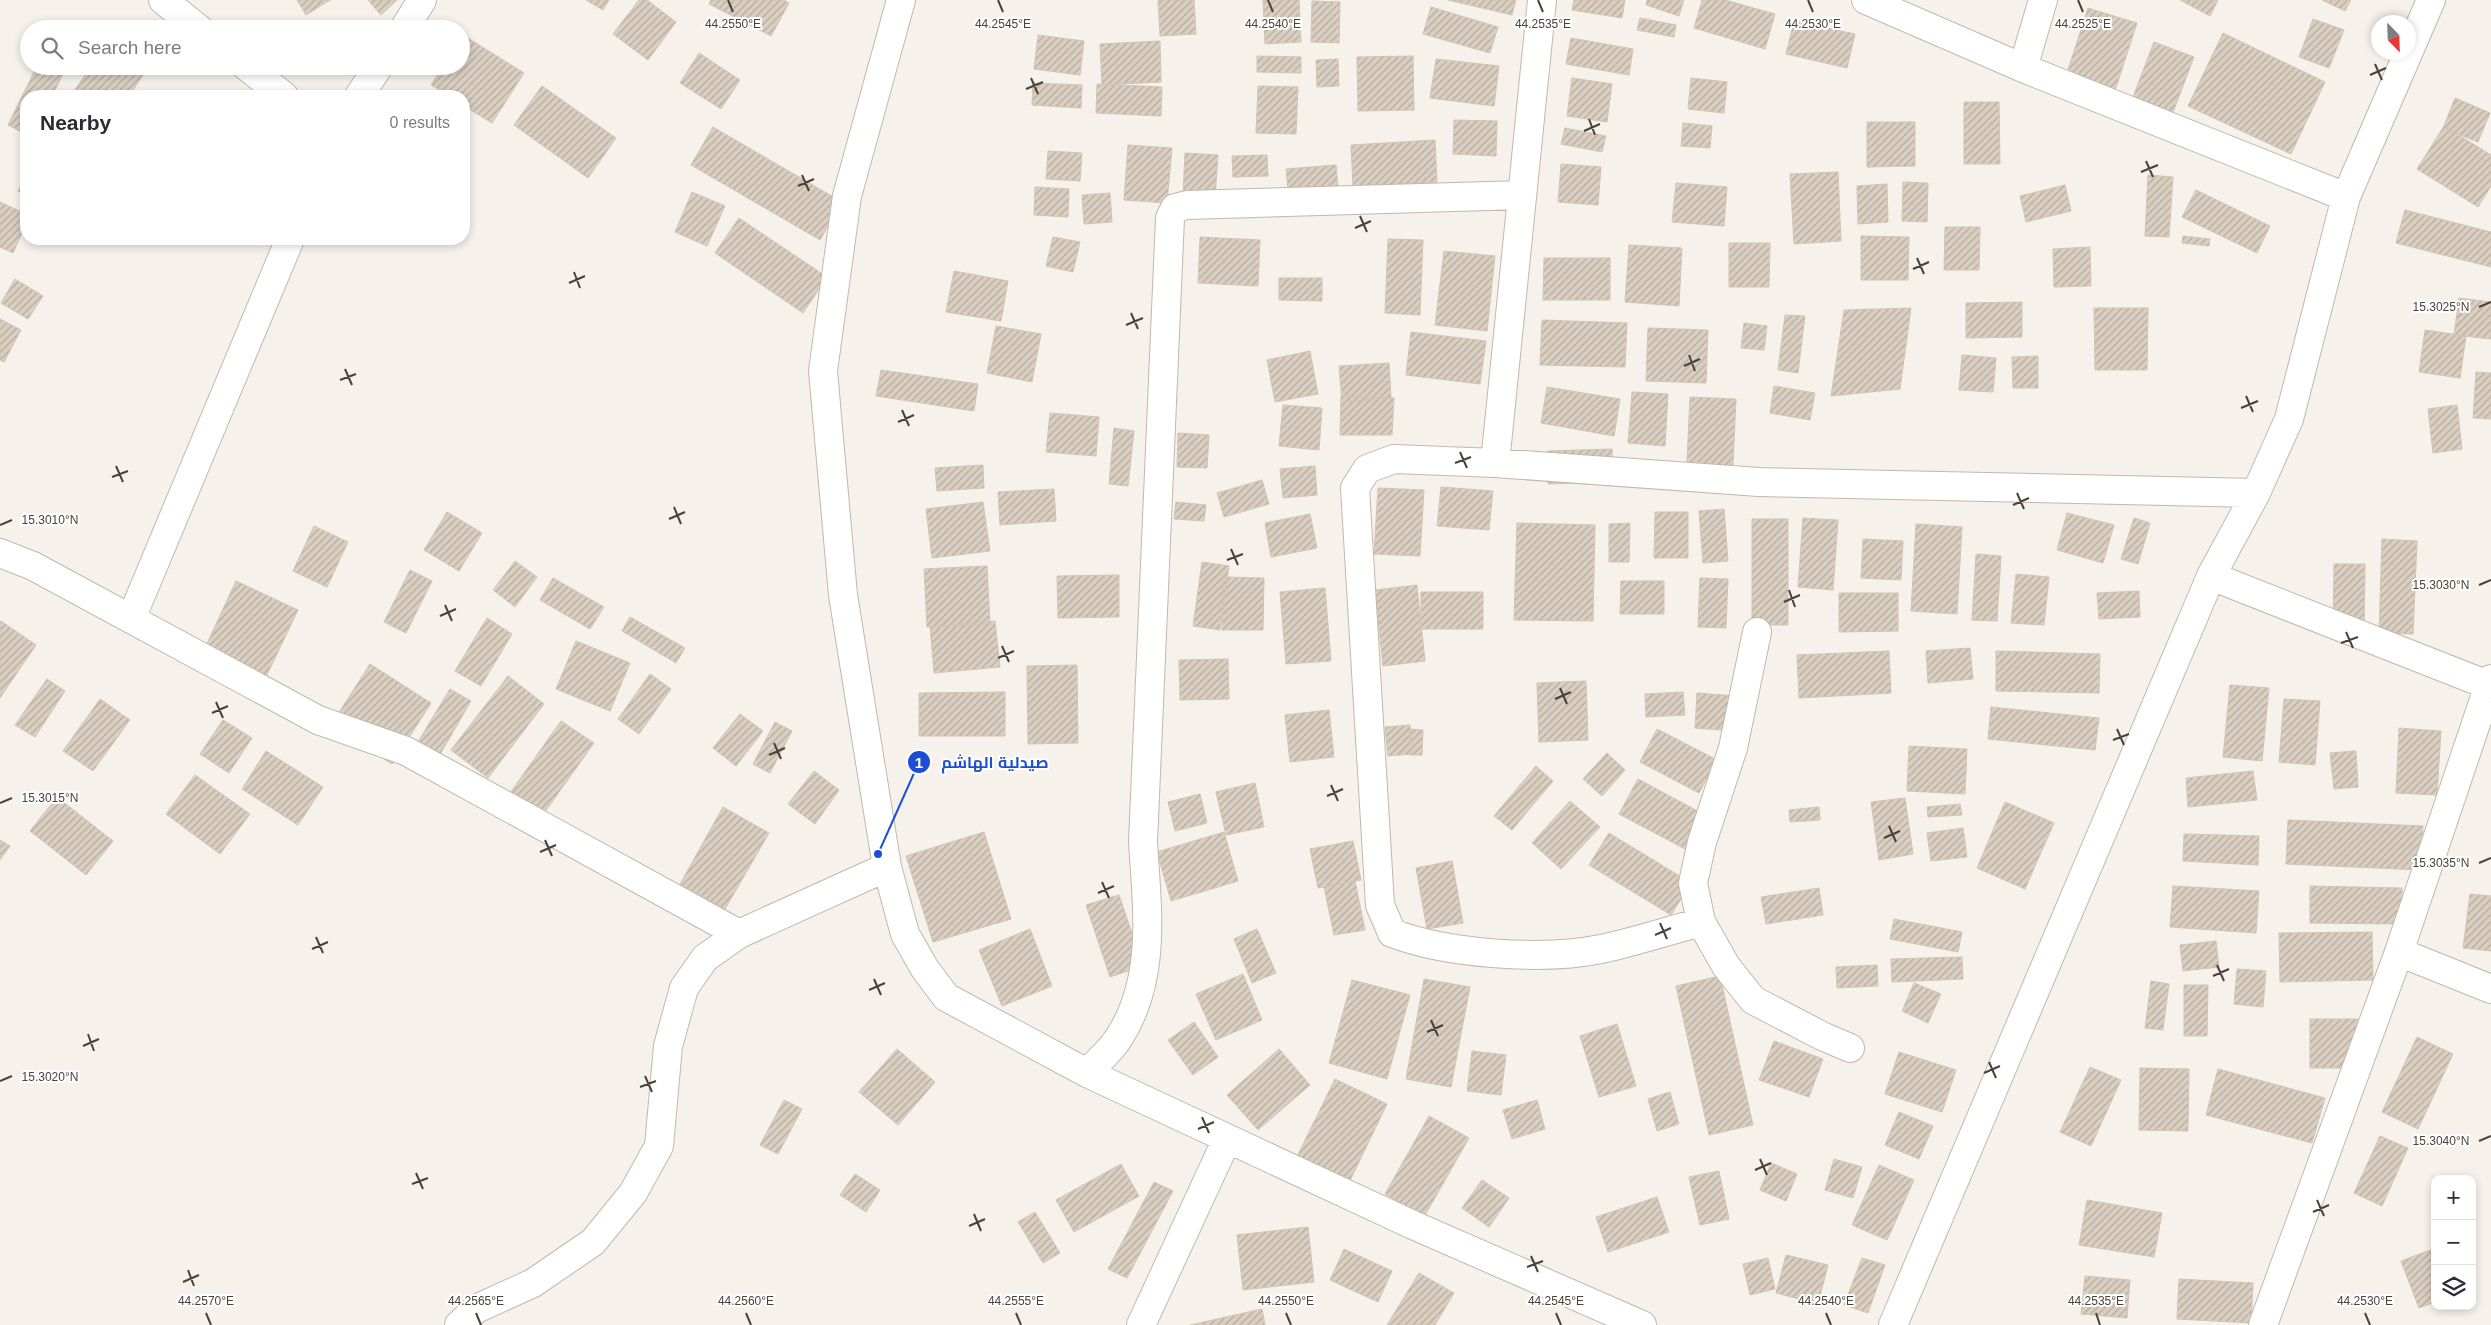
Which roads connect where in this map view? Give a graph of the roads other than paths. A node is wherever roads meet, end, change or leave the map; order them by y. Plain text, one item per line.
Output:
1 (163, 0) edge
2 (422, 0) edge
3 (900, 0) edge
4 (1542, 0) edge
5 (1866, 0) edge
6 (2043, 0) edge
7 (2431, 0) edge
8 (188, 20) edge
9 (410, 20) edge
10 (2023, 68) junction
11 (257, 75) edge
12 (373, 75) edge
13 (276, 90) edge
14 (363, 90) edge
15 (1522, 195) junction
16 (2346, 196) junction
17 (287, 245) edge
18 (1495, 463) junction
19 (2256, 493) junction
20 (0, 553) edge
21 (2211, 576) junction
22 (131, 619) junction
23 (1757, 632) dead end
24 (2490, 682) edge
25 (887, 867) junction
26 (1700, 922) junction
27 (739, 934) junction
28 (2399, 952) junction
29 (2491, 989) edge
30 (1850, 1048) dead end
31 (1086, 1073) junction
32 (1227, 1139) junction
33 (459, 1325) edge
34 (1142, 1325) edge
35 (1642, 1325) edge
36 (1893, 1325) edge
37 (2263, 1325) edge

1 - 8 street
2 - 9 street
3 - 25 street
4 - 15 street
5 - 10 street
6 - 10 street
7 - 16 street
10 - 16 street
11 - 13 street
12 - 14 street
15 - 18 street
15 - 31 street
16 - 19 street
17 - 22 street
18 - 19 street
18 - 26 street
19 - 21 street
20 - 22 street
21 - 24 street
21 - 36 street
22 - 27 street
23 - 26 street
24 - 28 street
25 - 27 street
25 - 31 street
26 - 30 street
27 - 33 street
28 - 29 street
28 - 37 street
31 - 32 street
32 - 34 street
32 - 35 street

